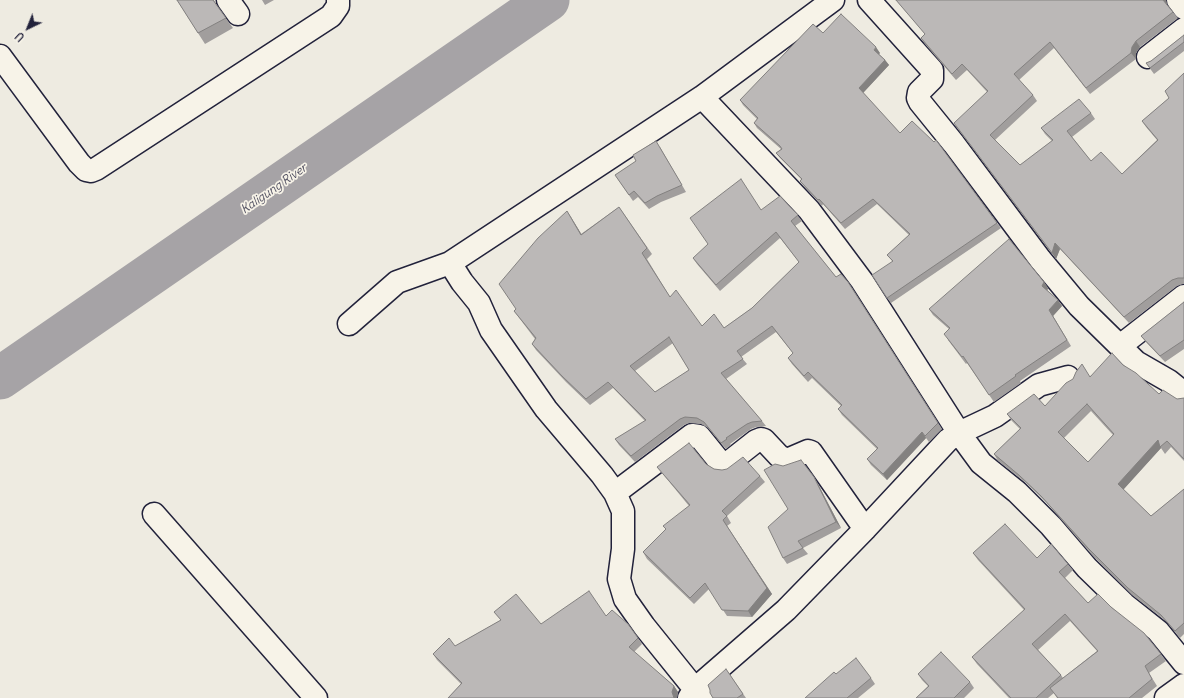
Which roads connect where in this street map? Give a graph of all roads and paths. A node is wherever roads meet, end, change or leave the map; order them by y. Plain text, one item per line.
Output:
1 (338, 0) edge
2 (833, 0) edge
3 (869, 0) edge
4 (1178, 0) edge
5 (1184, 8) edge
6 (1184, 29) edge
7 (0, 56) edge
8 (1148, 57) dead end
9 (702, 97) junction
10 (450, 263) junction
11 (1184, 296) edge
12 (349, 324) dead end
13 (1120, 346) junction
14 (1068, 377) dead end
15 (1184, 394) edge
16 (960, 433) junction
17 (615, 493) junction
18 (154, 514) dead end
19 (865, 529) junction
20 (1184, 663) edge
21 (1184, 685) edge
22 (695, 695) edge
23 (316, 698) edge
24 (1166, 698) edge

1 - 7 street
2 - 9 street
3 - 13 street
4 - 5 street
6 - 8 street
9 - 10 street
9 - 16 street
10 - 12 street
10 - 17 street
11 - 13 street
13 - 15 street
14 - 16 street
16 - 19 street
16 - 20 street
17 - 19 street
17 - 22 street
18 - 23 street
19 - 22 street
21 - 24 street

